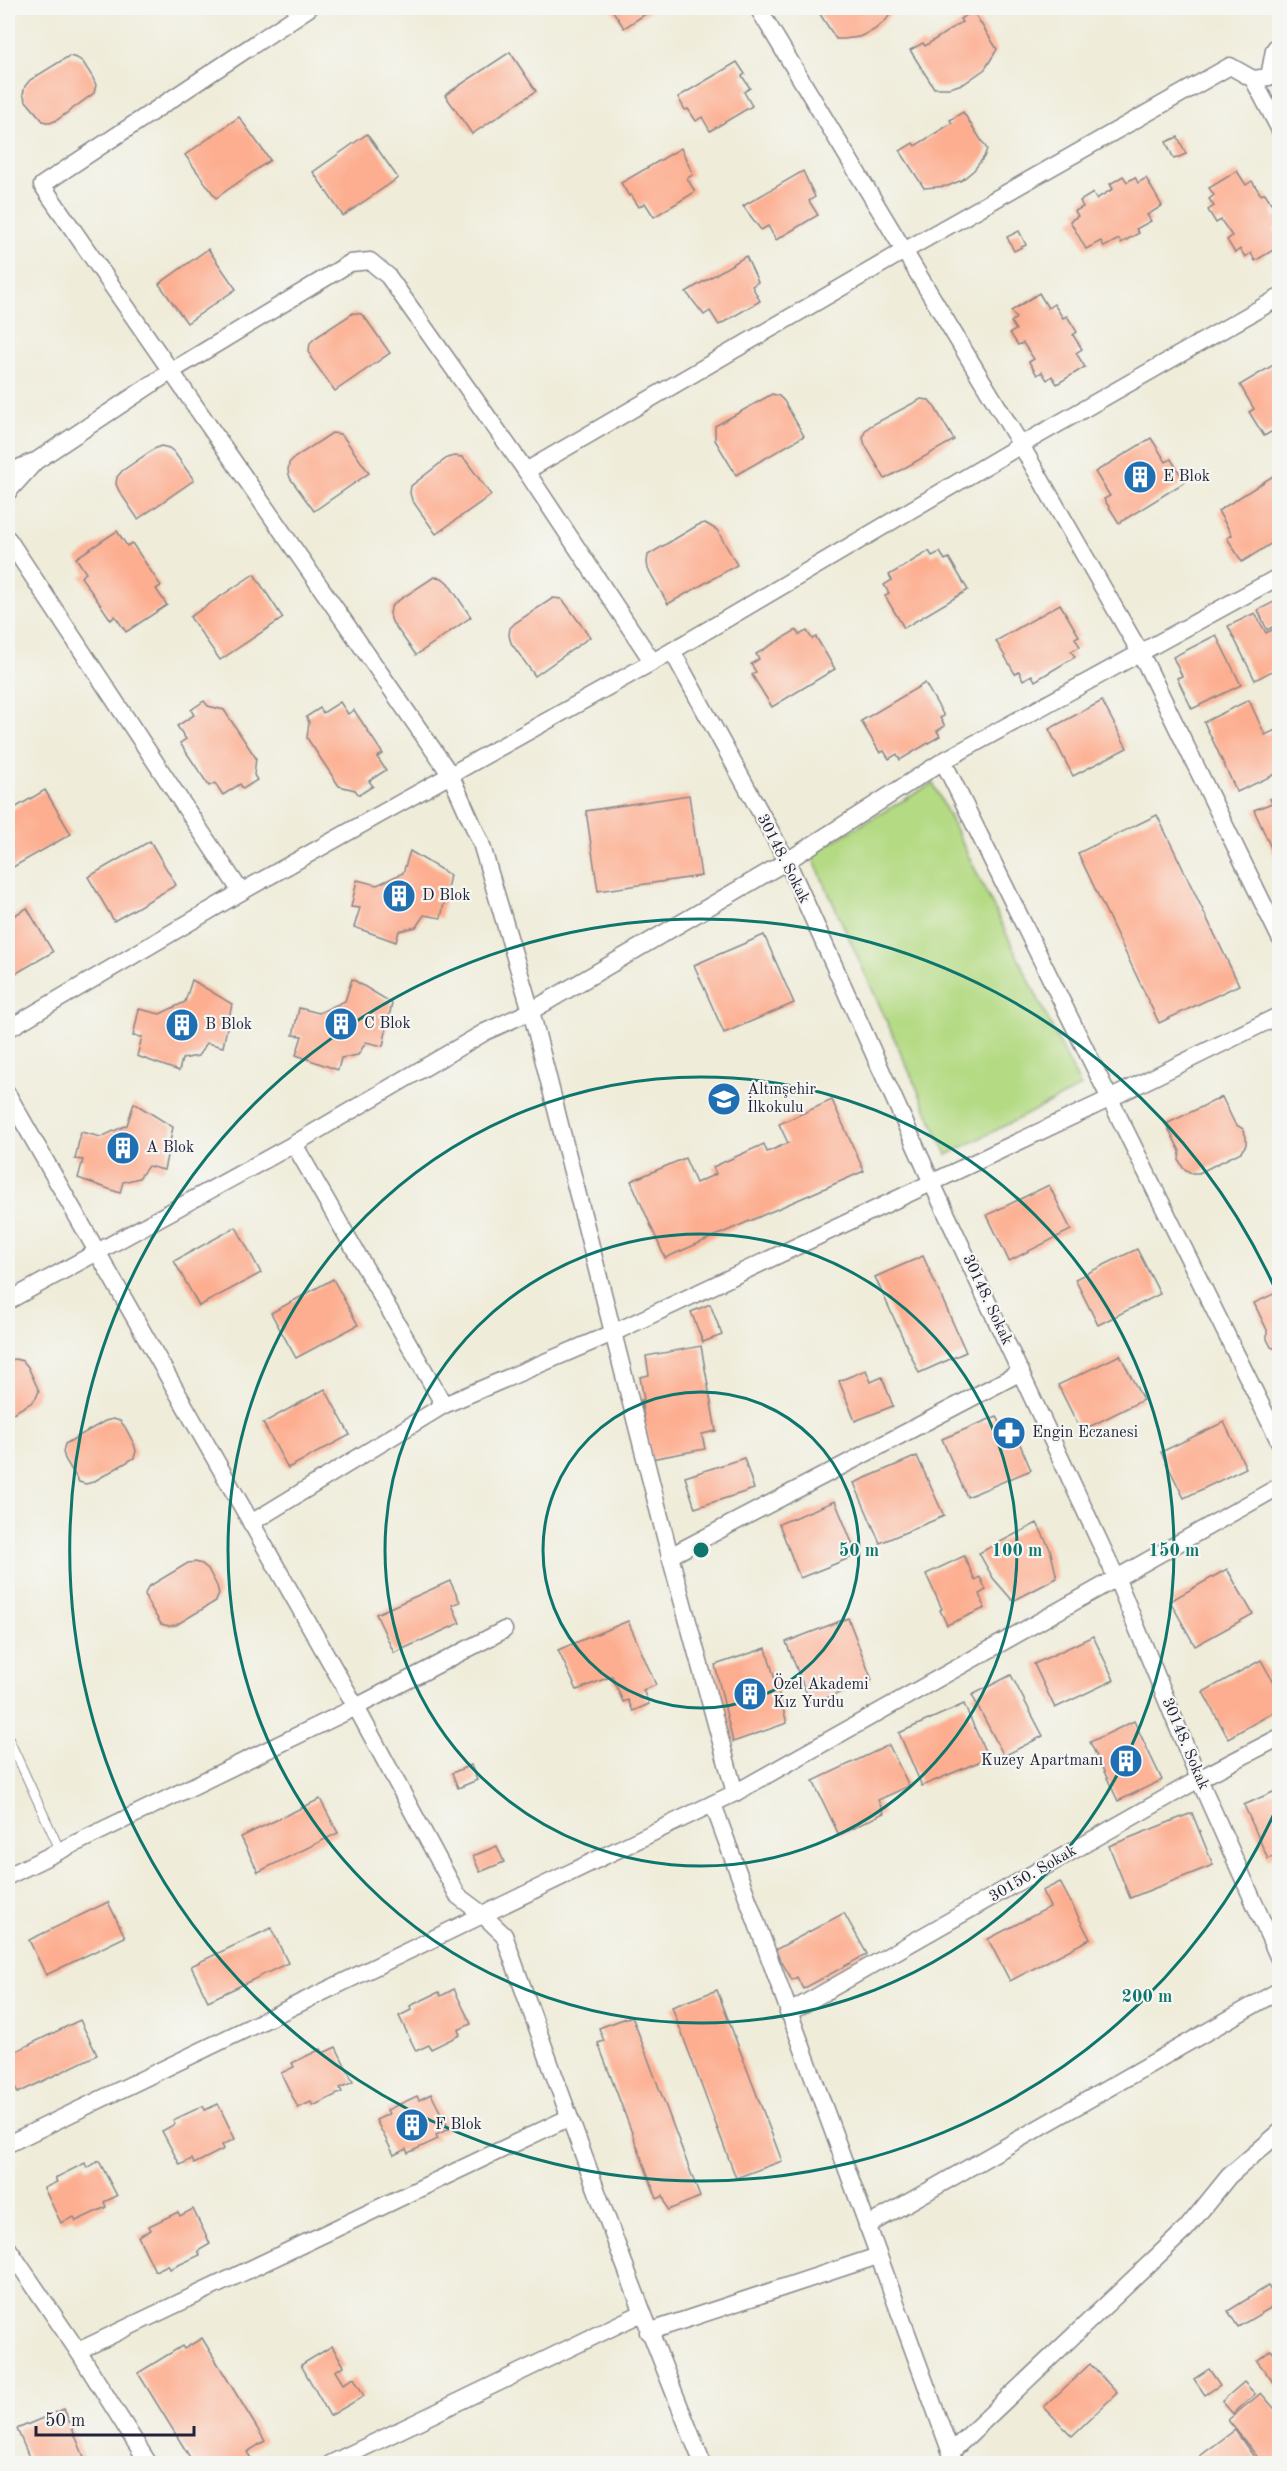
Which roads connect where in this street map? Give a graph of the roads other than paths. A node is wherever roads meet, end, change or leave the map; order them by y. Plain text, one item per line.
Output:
1 (309, 8) edge
2 (758, 8) edge
3 (1280, 42) edge
4 (1267, 78) edge
5 (1280, 129) edge
6 (904, 251) junction
7 (1280, 297) edge
8 (170, 372) junction
9 (1021, 445) junction
10 (36, 461) junction
11 (526, 471) junction
12 (8, 473) edge
13 (8, 492) edge
14 (8, 539) edge
15 (1280, 576) edge
16 (672, 651) junction
17 (1141, 654) junction
18 (652, 661) junction
19 (943, 761) junction
20 (450, 774) junction
21 (787, 861) junction
22 (241, 892) junction
23 (1280, 938) edge
24 (531, 1011) junction
25 (1280, 1015) edge
26 (8, 1029) edge
27 (8, 1095) edge
28 (1109, 1099) junction
29 (294, 1144) junction
30 (932, 1183) junction
31 (96, 1252) junction
32 (8, 1301) edge
33 (613, 1333) junction
34 (1021, 1372) junction
35 (444, 1405) junction
36 (1280, 1443) edge
37 (1280, 1486) edge
38 (251, 1523) junction
39 (670, 1556) junction
40 (1116, 1578) junction
41 (504, 1630) dead end
42 (356, 1707) junction
43 (8, 1737) edge
44 (1280, 1737) edge
45 (1200, 1779) junction
46 (735, 1793) junction
47 (713, 1804) junction
48 (60, 1850) junction
49 (8, 1876) edge
50 (482, 1914) junction
51 (1280, 1961) edge
52 (1280, 1990) edge
53 (788, 2013) junction
54 (568, 2118) junction
55 (1280, 2132) edge
56 (8, 2144) edge
57 (867, 2226) junction
58 (8, 2248) edge
59 (878, 2256) junction
60 (642, 2313) junction
61 (648, 2331) junction
62 (78, 2352) junction
63 (953, 2458) edge
64 (149, 2463) edge
65 (330, 2463) edge
66 (703, 2463) edge

1 - 8 street
2 - 6 street
3 - 4 street
4 - 5 street
4 - 6 street
6 - 9 street
6 - 11 street
7 - 9 street
8 - 10 street
8 - 11 street
8 - 20 street
9 - 16 street
9 - 17 street
10 - 12 street
10 - 13 street
11 - 18 street
14 - 22 street
15 - 17 street
16 - 18 street
16 - 21 street, 30148. Sokak
17 - 19 street
17 - 23 street
18 - 20 street
19 - 21 street
19 - 28 street
20 - 22 street
20 - 24 street
21 - 24 street
21 - 30 street, 30148. Sokak
22 - 26 street
24 - 29 street
24 - 33 street
25 - 28 street
27 - 31 street
28 - 30 street
28 - 36 street
29 - 31 street
29 - 35 street
30 - 33 street
30 - 34 street, 30148. Sokak
31 - 32 street
31 - 38 street
33 - 35 street
33 - 39 street
34 - 39 street
34 - 40 street, 30148. Sokak
35 - 38 street
37 - 40 street
38 - 42 street
39 - 46 street
40 - 45 street, 30148. Sokak
40 - 46 street
41 - 42 street
42 - 48 street
42 - 50 street
43 - 48 lane
44 - 45 street, 30150. Sokak
45 - 51 street, 30148. Sokak
45 - 53 street, 30150. Sokak
46 - 47 street
47 - 50 street
47 - 53 street
48 - 49 street
50 - 54 street
50 - 56 street
52 - 57 street
53 - 57 street
54 - 60 street
54 - 62 street
55 - 63 street
57 - 59 street
58 - 62 street
59 - 61 street
59 - 63 street
60 - 61 street
60 - 65 street
61 - 66 street
62 - 64 street

